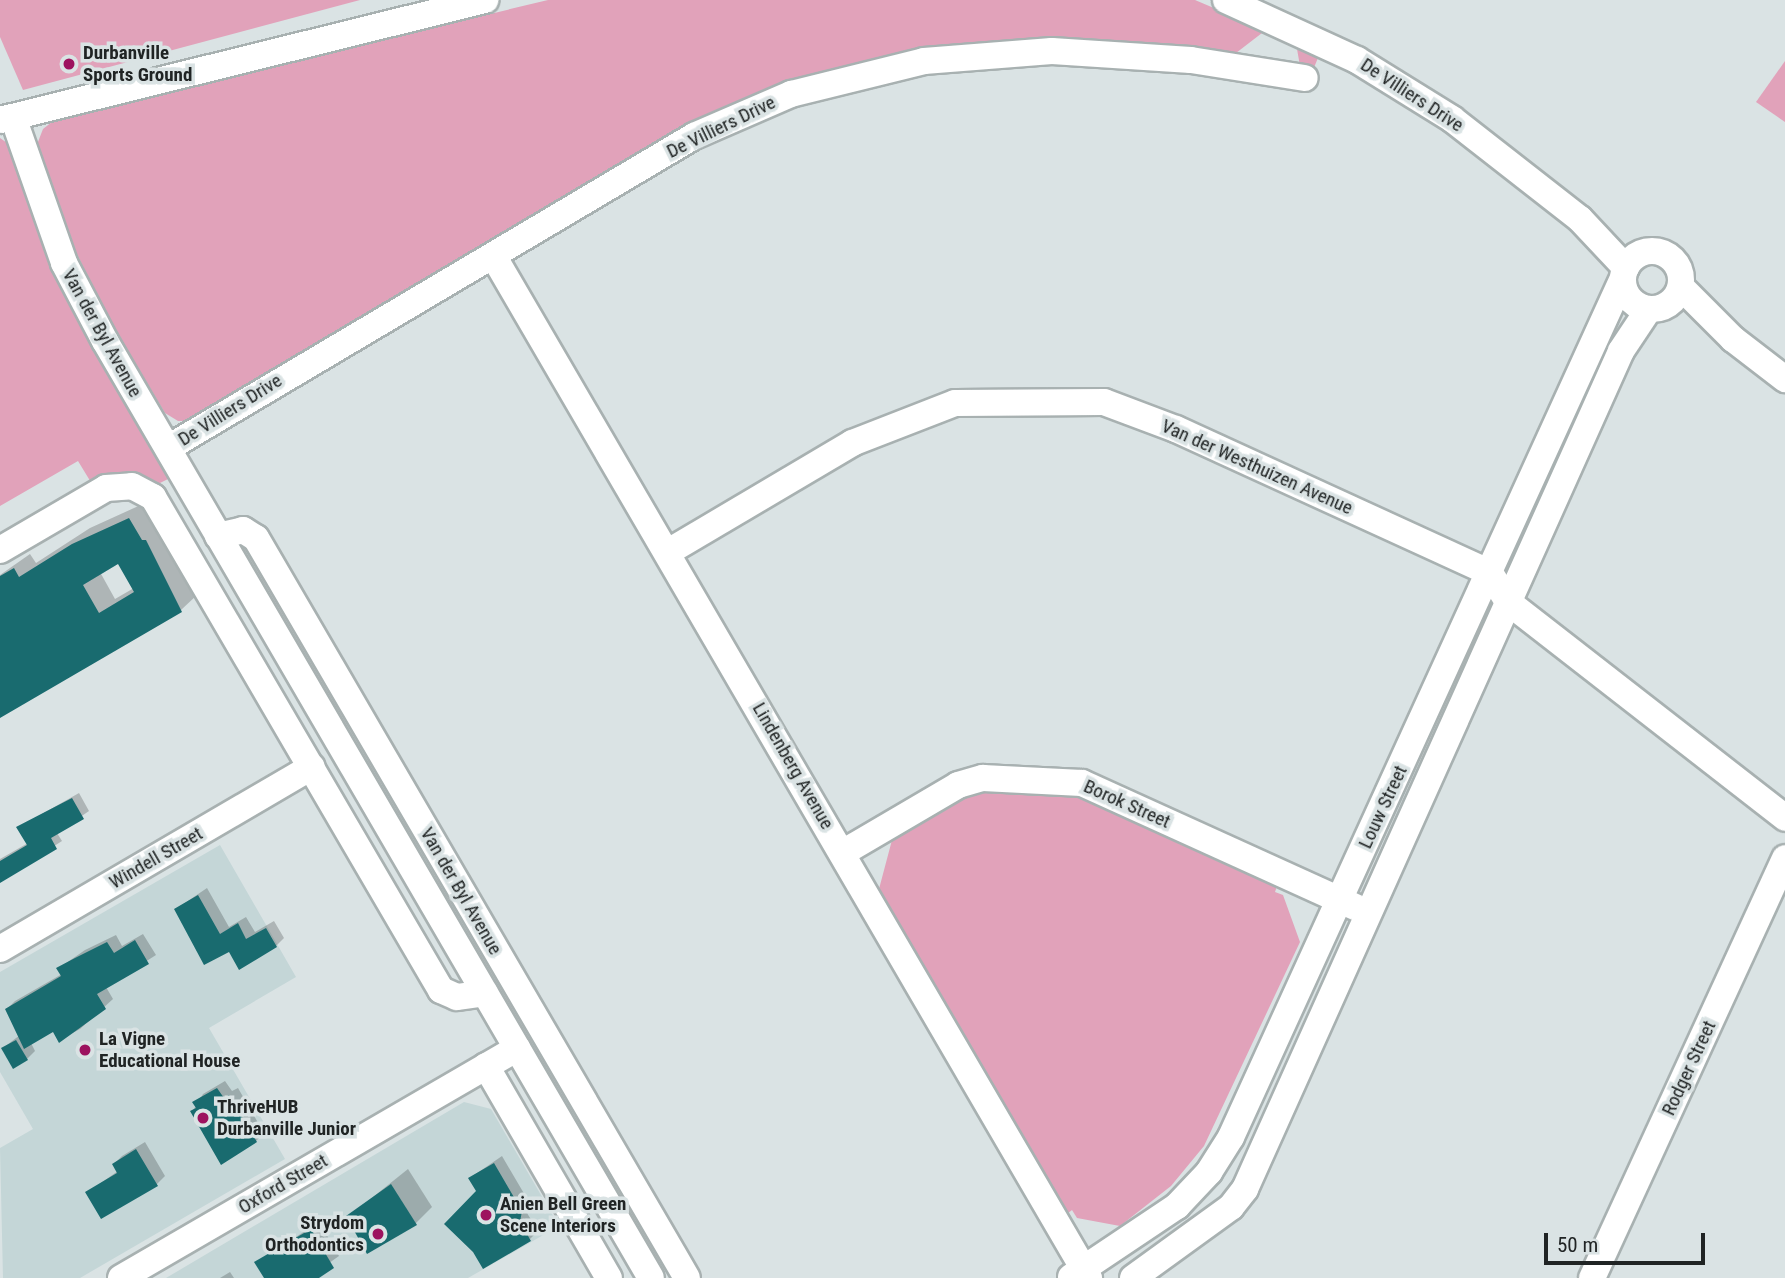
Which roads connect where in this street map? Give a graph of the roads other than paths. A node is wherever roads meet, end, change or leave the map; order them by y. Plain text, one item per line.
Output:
1 (485, 0) edge
2 (1226, 0) edge
3 (1305, 78) dead end
4 (7, 118) edge
5 (494, 257) junction
6 (1630, 267) junction
7 (1665, 301) junction
8 (1785, 379) edge
9 (168, 448) junction
10 (218, 536) junction
11 (0, 550) edge
12 (668, 552) junction
13 (1490, 573) junction
14 (1508, 602) junction
15 (312, 767) junction
16 (1785, 818) edge
17 (844, 852) junction
18 (1785, 858) edge
19 (1340, 900) junction
20 (1368, 913) junction
21 (0, 949) edge
22 (485, 993) junction
23 (517, 1048) junction
24 (486, 1066) junction
25 (1081, 1275) edge
26 (121, 1278) edge
27 (609, 1278) edge
28 (651, 1278) edge
29 (687, 1278) edge
30 (1133, 1278) edge
31 (1592, 1278) edge

1 - 4 street
2 - 6 street, De Villiers Drive
3 - 5 street, De Villiers Drive
4 - 9 street, Van der Byl Avenue
5 - 9 street, De Villiers Drive
5 - 12 street, Lindenberg Avenue
6 - 7 street, De Villiers Drive
6 - 7 street
6 - 13 street, Louw Street
7 - 8 street
7 - 14 street, Louw Street
9 - 10 street, Van der Byl Avenue
10 - 22 street, Van der Byl Avenue
10 - 29 street, Van der Byl Avenue
11 - 15 street
12 - 13 street, Van der Westhuizen Avenue
12 - 17 street, Lindenberg Avenue
13 - 14 street
13 - 19 street, Louw Street
14 - 16 street
14 - 20 street, Louw Street
15 - 21 street, Windell Street
15 - 22 street
17 - 19 street, Borok Street
17 - 25 street, Lindenberg Avenue
18 - 31 street, Rodger Street
19 - 20 street, Borok Street
19 - 25 street, Louw Street
20 - 30 street, Louw Street
22 - 23 street, Van der Byl Avenue
23 - 24 street, Oxford Street
23 - 28 street, Van der Byl Avenue
24 - 26 street, Oxford Street
24 - 27 street

